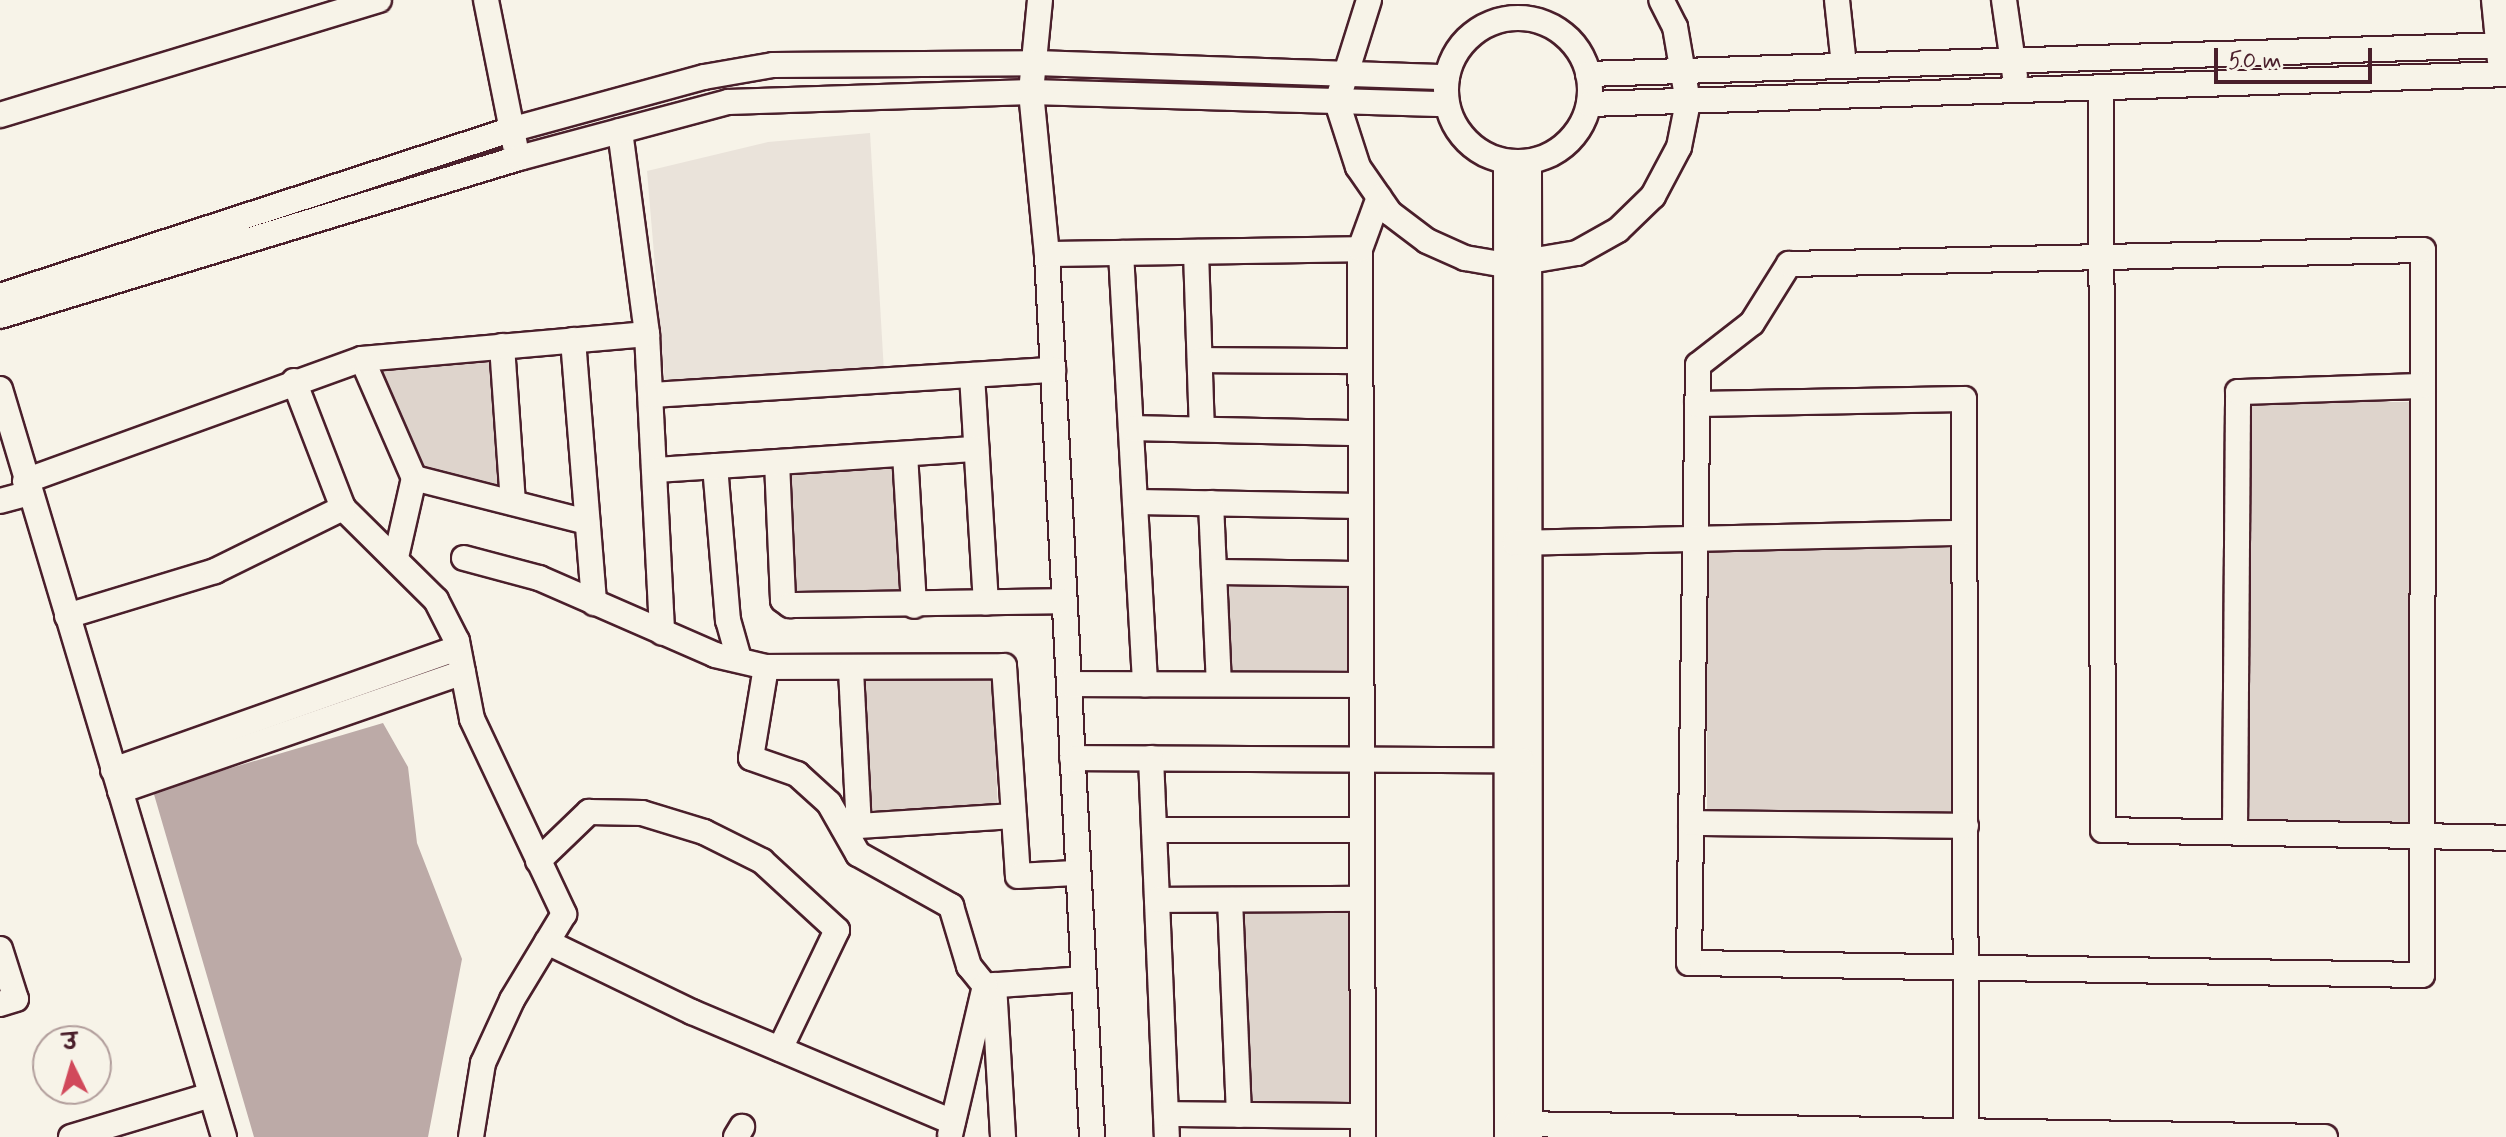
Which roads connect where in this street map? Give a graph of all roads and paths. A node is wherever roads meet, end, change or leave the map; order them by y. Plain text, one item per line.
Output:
1 (379, 0) edge
2 (486, 0) edge
3 (1040, 0) edge
4 (1369, 0) edge
5 (1661, 0) edge
6 (1837, 0) edge
7 (2004, 0) edge
8 (2494, 0) edge
9 (315, 10) edge
10 (1505, 10) edge
11 (1532, 10) edge
12 (2503, 45) edge
13 (2013, 61) junction
14 (1036, 63) junction
15 (1844, 66) junction
16 (1687, 71) junction
17 (1588, 74) junction
18 (2504, 74) edge
19 (1341, 76) junction
20 (1447, 77) junction
21 (2101, 88) junction
22 (2018, 90) junction
23 (1031, 92) junction
24 (1337, 102) junction
25 (1688, 102) junction
26 (1446, 104) junction
27 (1589, 104) junction
28 (0, 115) edge
29 (510, 130) junction
30 (620, 131) junction
31 (519, 158) junction
32 (1517, 162) junction
33 (1379, 197) junction
34 (1360, 249) junction
35 (1196, 252) junction
36 (1121, 253) junction
37 (1047, 254) junction
38 (2102, 257) junction
39 (1517, 264) junction
40 (0, 296) edge
41 (0, 316) edge
42 (647, 334) junction
43 (573, 340) junction
44 (502, 346) junction
45 (362, 359) junction
46 (1200, 360) junction
47 (1360, 361) junction
48 (1053, 370) junction
49 (972, 375) junction
50 (294, 381) junction
51 (2423, 386) junction
52 (0, 389) edge
53 (652, 395) junction
54 (1697, 404) junction
55 (1131, 428) junction
56 (1202, 429) junction
57 (1360, 433) junction
58 (976, 449) junction
59 (905, 454) junction
60 (777, 462) junction
61 (715, 466) junction
62 (657, 470) junction
63 (414, 478) junction
64 (27, 487) junction
65 (0, 501) edge
66 (1135, 502) junction
67 (513, 503) junction
68 (1211, 503) junction
69 (1361, 506) junction
70 (343, 508) junction
71 (587, 522) junction
72 (1964, 533) junction
73 (1695, 539) junction
74 (1518, 543) junction
75 (396, 557) junction
76 (464, 558) dead end
77 (1214, 572) junction
78 (1361, 574) junction
79 (1064, 601) junction
80 (594, 603) junction
81 (986, 603) junction
82 (914, 606) junction
83 (67, 616) junction
84 (662, 633) junction
85 (458, 648) junction
86 (739, 659) junction
87 (766, 667) junction
88 (851, 670) junction
89 (463, 672) junction
90 (1069, 684) junction
91 (1145, 684) junction
92 (1219, 684) junction
93 (1361, 685) junction
94 (1072, 758) junction
95 (1151, 758) junction
96 (1362, 759) junction
97 (1518, 760) junction
98 (116, 780) junction
99 (1014, 816) junction
100 (1691, 823) junction
101 (851, 826) junction
102 (1966, 826) junction
103 (1154, 830) junction
104 (1362, 830) junction
105 (2235, 832) junction
106 (2422, 836) junction
107 (2506, 838) edge
108 (538, 861) junction
109 (1078, 873) junction
110 (1362, 899) junction
111 (1157, 900) junction
112 (1230, 900) junction
113 (547, 942) junction
114 (0, 949) edge
115 (1966, 967) junction
116 (1084, 979) junction
117 (990, 985) junction
118 (0, 1004) edge
119 (780, 1049) junction
120 (211, 1095) junction
121 (1239, 1115) junction
122 (1166, 1126) edge
123 (1363, 1126) edge
124 (951, 1129) edge
125 (1518, 1131) edge
126 (1966, 1131) junction
127 (1693, 1132) edge
128 (71, 1137) edge
129 (224, 1137) edge
130 (471, 1137) edge
131 (1003, 1137) edge
132 (1092, 1137) edge
133 (2316, 1137) edge
134 (2325, 1137) edge

1 - 9 street
2 - 29 street
3 - 14 street
4 - 19 street
5 - 16 street
6 - 15 street
7 - 13 street
8 - 12 street
9 - 28 street
10 - 11 street
10 - 20 street
11 - 17 street
12 - 13 street
12 - 18 street
13 - 15 street
13 - 22 street
14 - 19 street
14 - 23 street
14 - 29 street
15 - 16 street
16 - 17 street
16 - 25 street
17 - 27 street
18 - 21 street
19 - 20 street
19 - 24 street
20 - 26 street
21 - 22 street
21 - 38 street
22 - 25 street
23 - 24 street
23 - 30 street
23 - 37 street
24 - 26 street
24 - 33 street
25 - 27 street
25 - 39 street
26 - 32 street
27 - 32 street
29 - 31 street
29 - 40 street
30 - 31 street
30 - 42 street
31 - 41 street
32 - 39 street
33 - 34 street
33 - 39 street
34 - 35 street
34 - 47 street
35 - 36 street
35 - 46 street
36 - 37 street
36 - 55 street
37 - 48 street
38 - 51 street
38 - 54 street
38 - 105 street
39 - 74 street
42 - 43 street
42 - 53 street
43 - 44 street
43 - 71 street
44 - 45 street
44 - 67 street
45 - 50 street
45 - 63 street
46 - 47 street
46 - 56 street
47 - 57 street
48 - 49 street
48 - 79 street
49 - 53 street
49 - 58 street
50 - 64 street
50 - 70 street
51 - 105 street
51 - 106 street
52 - 64 street
53 - 62 street
54 - 72 street
54 - 73 street
55 - 56 street
55 - 66 street
56 - 57 street
57 - 69 street
58 - 59 street
58 - 81 street
59 - 60 street
59 - 82 street
60 - 61 street
60 - 82 street
61 - 62 street
61 - 86 street
62 - 84 street
63 - 67 street
63 - 75 street
64 - 65 street
64 - 83 street
66 - 68 street
66 - 91 street
67 - 71 street
68 - 69 street
68 - 77 street
69 - 78 street
70 - 75 street
70 - 83 street
71 - 80 street
72 - 73 street
72 - 102 street
73 - 74 street
73 - 100 street
74 - 97 street
75 - 85 street
76 - 80 street
77 - 78 street
77 - 92 street
78 - 93 street
79 - 81 street
79 - 90 street
80 - 84 street
81 - 82 street
83 - 98 street
84 - 86 street
85 - 89 street
85 - 98 street
86 - 87 street
87 - 88 street
87 - 101 street
88 - 99 street
88 - 101 street
89 - 98 street
89 - 108 street
90 - 91 street
90 - 94 street
91 - 92 street
92 - 93 street
93 - 96 street
94 - 95 street
94 - 109 street
95 - 96 street
95 - 103 street
96 - 97 street
96 - 104 street
97 - 125 street
98 - 120 street
99 - 101 street
99 - 109 street
100 - 102 street
100 - 115 street
101 - 117 street
102 - 115 street
103 - 104 street
103 - 111 street
104 - 110 street
105 - 106 street
106 - 107 street
106 - 115 street
108 - 113 street
108 - 119 street
109 - 116 street
110 - 112 street
110 - 123 street
111 - 112 street
111 - 122 street
112 - 121 street
113 - 119 street
113 - 130 street
114 - 118 street
115 - 126 street
116 - 117 street
116 - 132 street
117 - 124 street
117 - 131 street
119 - 124 street
120 - 128 street
120 - 129 street
121 - 122 street
121 - 123 street
125 - 127 street
126 - 127 street
126 - 133 street
133 - 134 street

